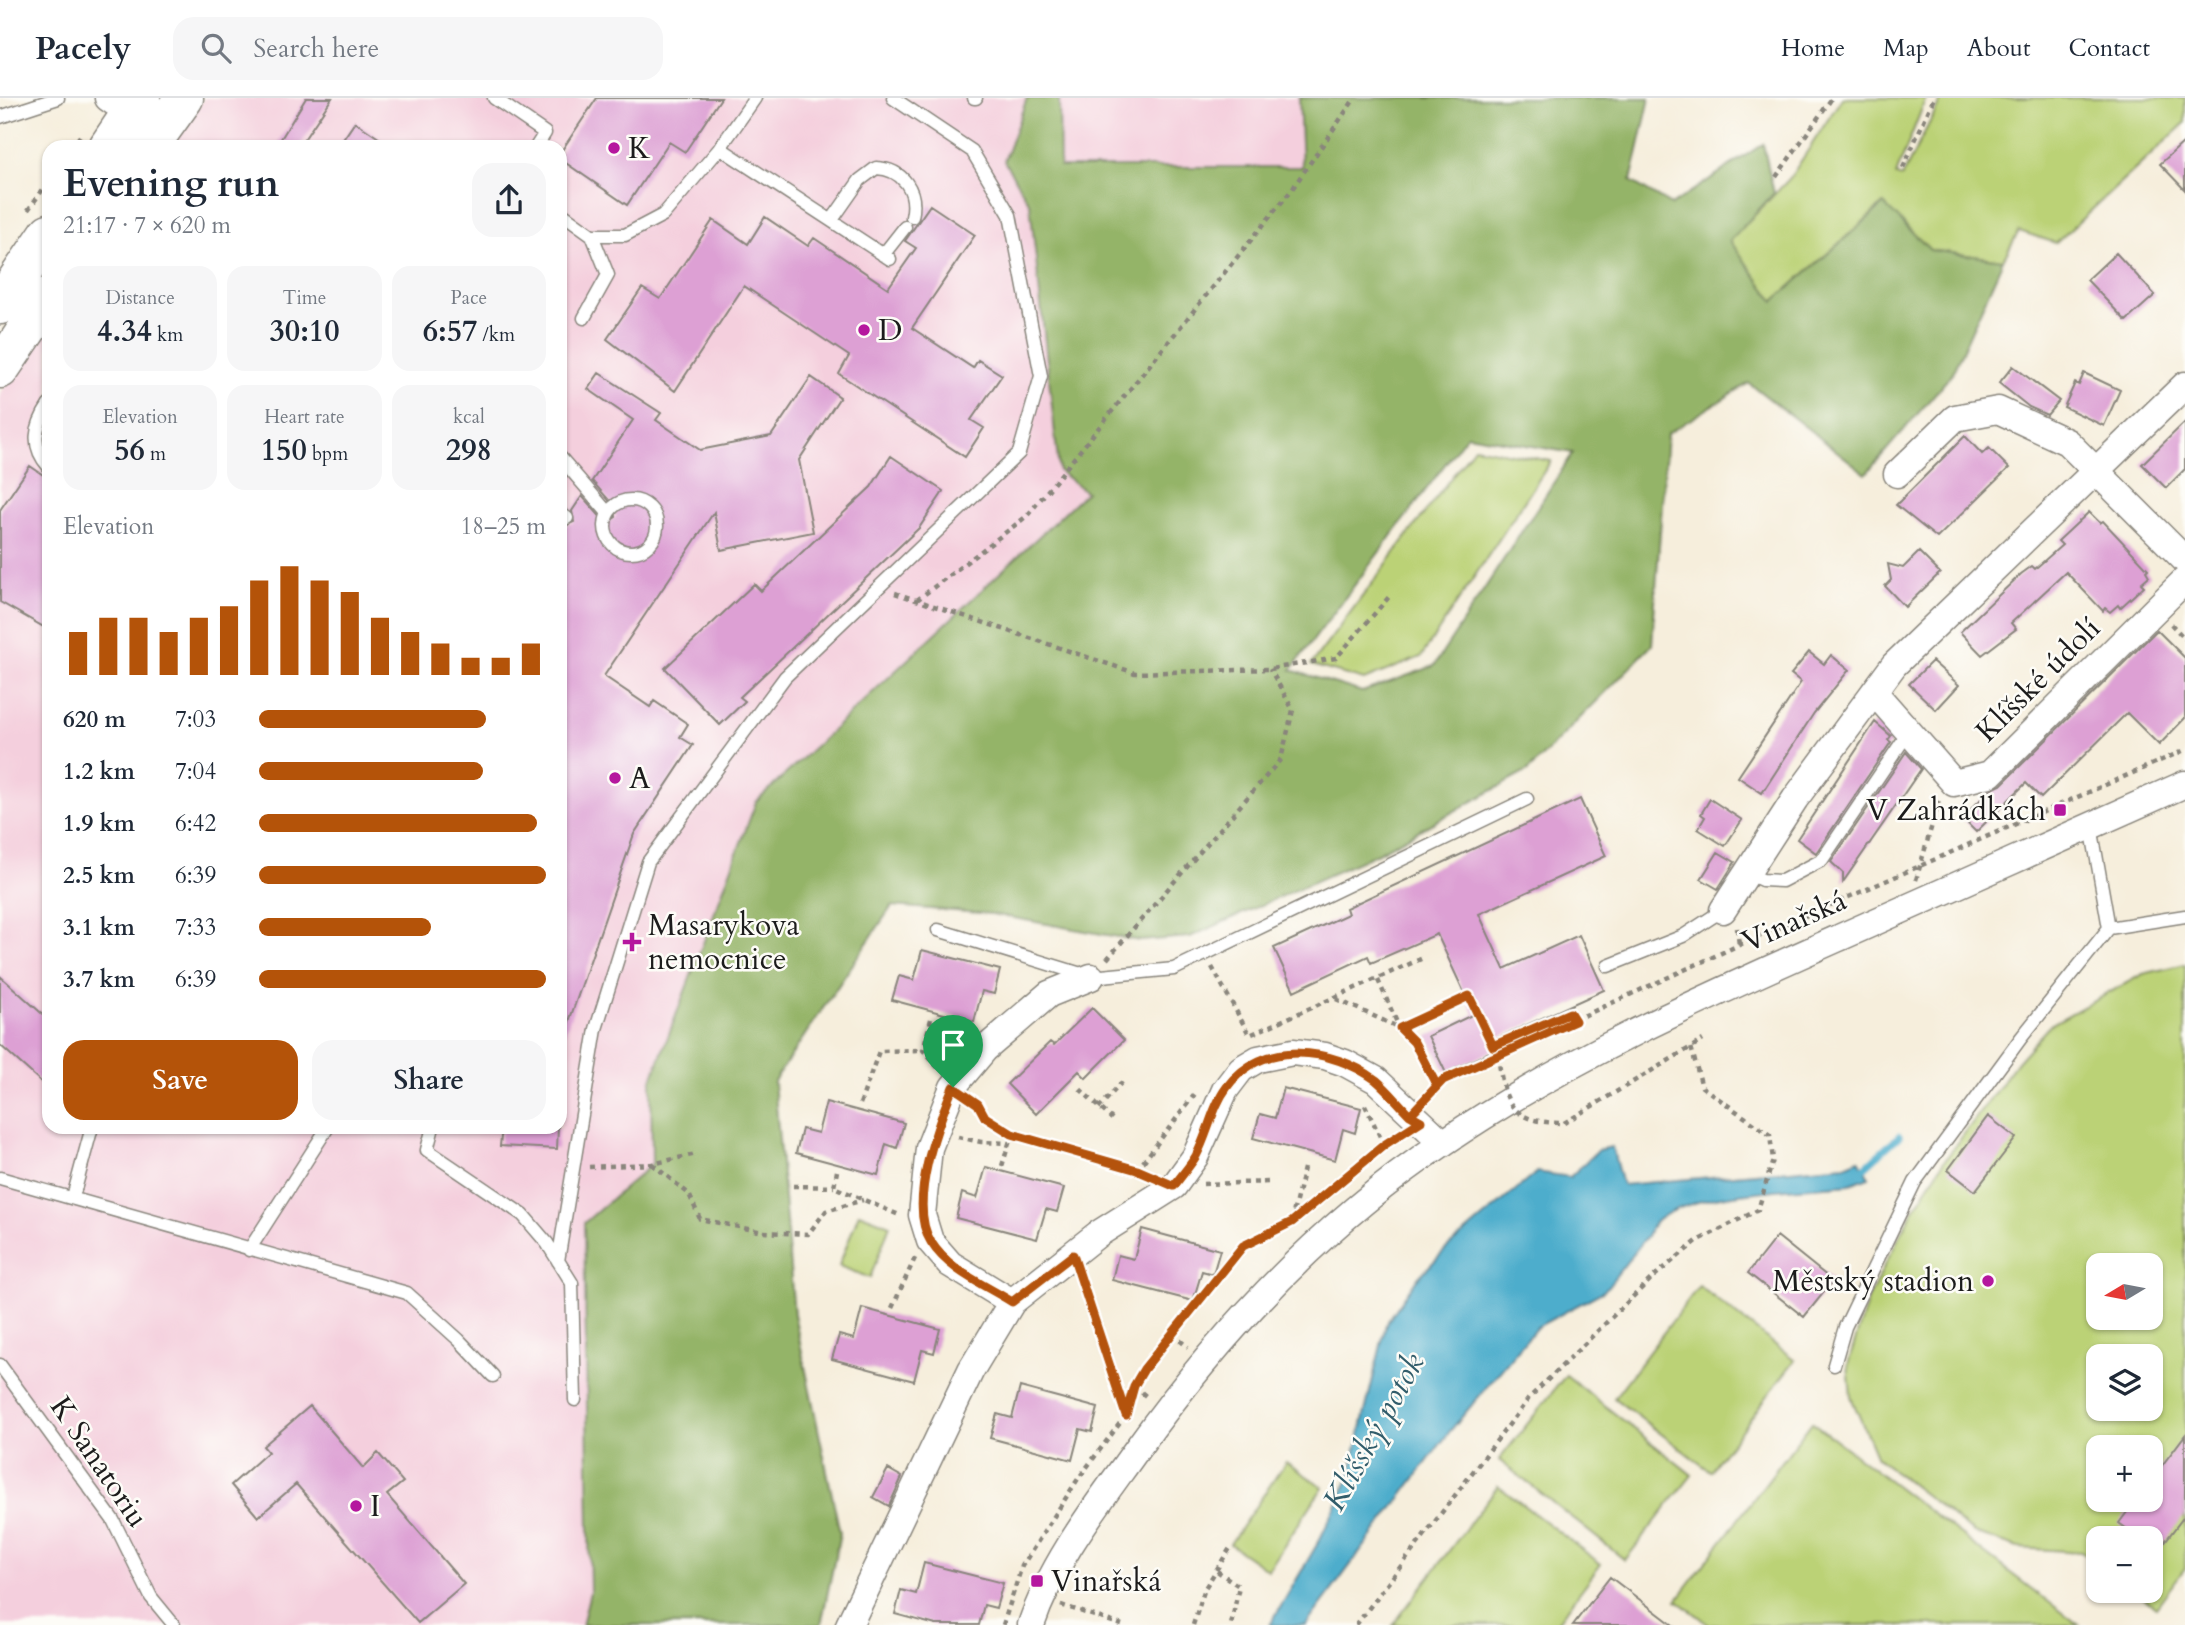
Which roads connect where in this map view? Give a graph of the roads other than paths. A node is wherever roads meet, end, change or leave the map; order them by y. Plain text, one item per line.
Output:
1 (58, 98) edge
2 (184, 98) edge
3 (494, 98) edge
4 (755, 98) edge
5 (893, 98) edge
6 (0, 117) edge
7 (133, 129) edge
8 (540, 140) edge
9 (720, 148) junction
10 (567, 217) edge
11 (832, 220) junction
12 (592, 236) junction
13 (42, 243) edge
14 (0, 305) edge
15 (42, 312) edge
16 (584, 318) dead end
17 (0, 369) edge
18 (2185, 385) edge
19 (42, 415) edge
20 (42, 457) edge
21 (567, 465) edge
22 (2096, 470) junction
23 (1897, 474) dead end
24 (608, 513) junction
25 (2185, 560) edge
26 (2185, 580) edge
27 (1874, 692) junction
28 (1908, 733) junction
29 (2185, 784) edge
30 (1527, 799) dead end
31 (2091, 826) junction
32 (1747, 873) junction
33 (1723, 910) joint
34 (2185, 916) edge
35 (2109, 928) junction
36 (938, 930) dead end
37 (1608, 966) dead end
38 (1091, 977) junction
39 (91, 1134) edge
40 (324, 1134) edge
41 (431, 1134) edge
42 (1443, 1143) junction
43 (0, 1178) edge
44 (73, 1196) junction
45 (249, 1250) junction
46 (558, 1261) junction
47 (1012, 1302) junction
48 (1834, 1365) dead end
49 (0, 1366) edge
50 (493, 1376) dead end
51 (575, 1400) dead end
52 (174, 1625) edge
53 (849, 1625) edge
54 (1031, 1625) edge

1 - 6 lane
2 - 7 main road
3 - 8 lane
4 - 9 lane
5 - 46 lane
9 - 11 lane
9 - 12 lane
10 - 12 lane
11 - 11 lane
12 - 16 lane
13 - 14 main road
15 - 17 main road
18 - 22 street
19 - 20 lane
21 - 24 lane, bridge
22 - 23 street
22 - 25 street
22 - 27 street
24 - 24 lane, bridge
26 - 28 street, Klíšské údolí
27 - 28 street
27 - 32 street
28 - 32 lane
29 - 31 street, Vinařská
30 - 38 lane
31 - 35 lane
31 - 42 street, Vinařská
32 - 33 street
33 - 37 lane
34 - 35 lane
35 - 48 lane
36 - 38 lane
38 - 47 street
39 - 44 lane
40 - 45 lane
41 - 46 lane
42 - 47 street
42 - 54 street, Vinařská
43 - 44 lane
44 - 45 lane
45 - 50 lane
46 - 51 lane
47 - 53 street
49 - 52 lane, K Sanatoriu

